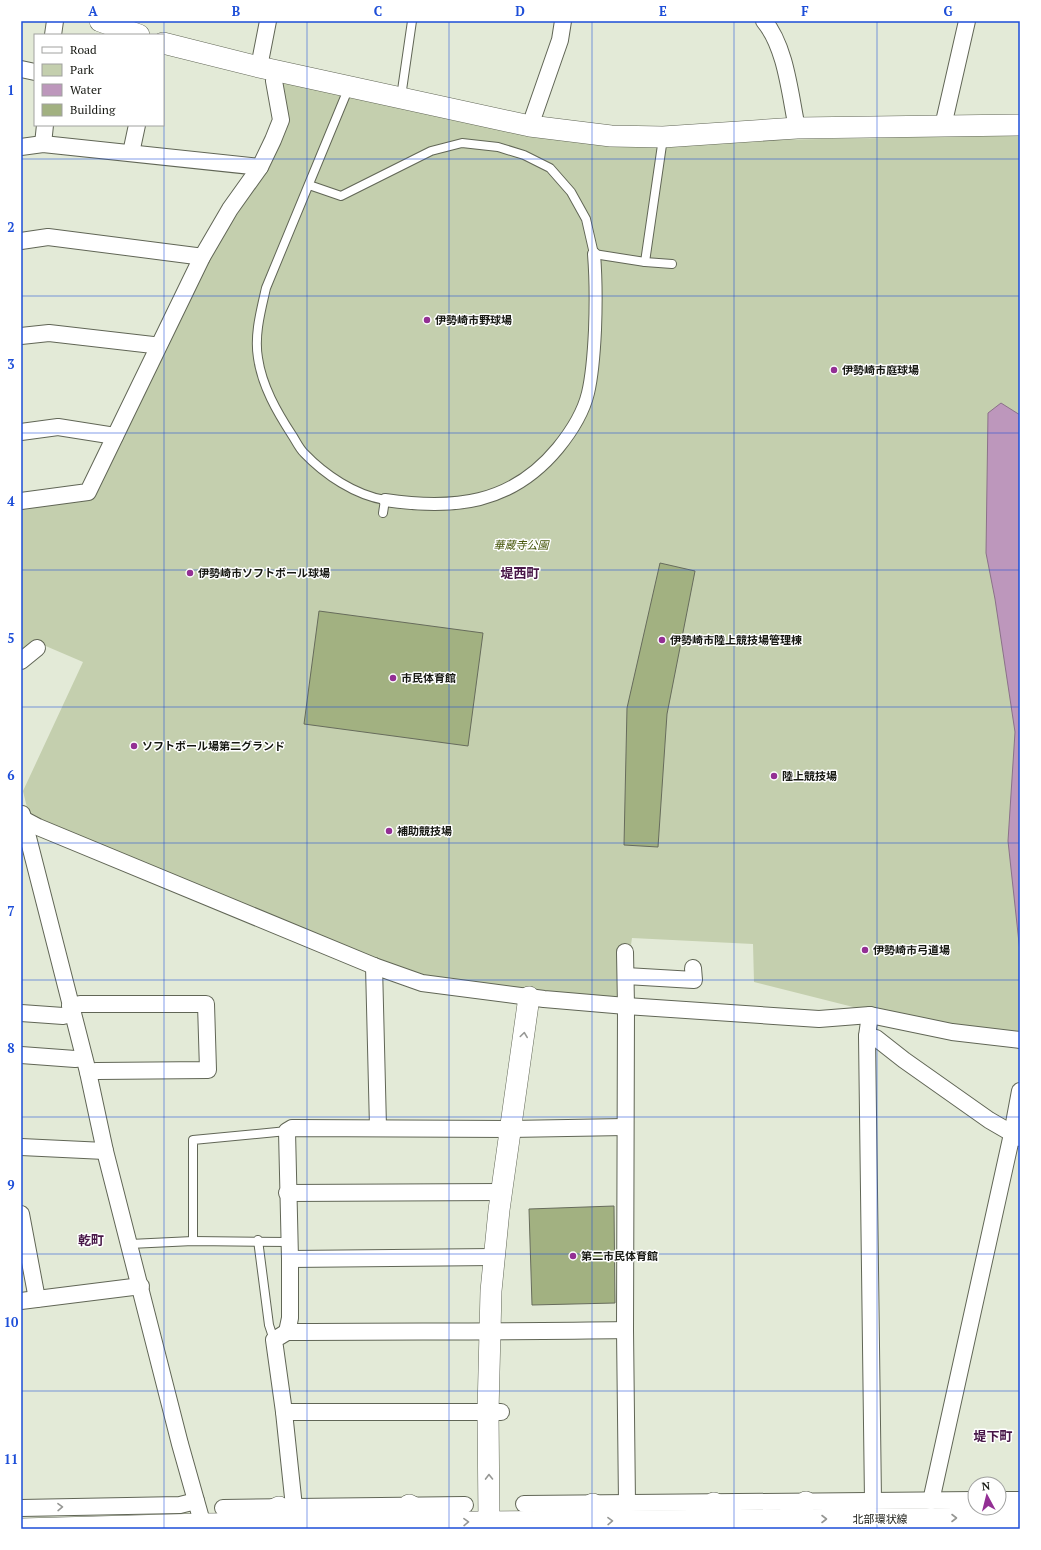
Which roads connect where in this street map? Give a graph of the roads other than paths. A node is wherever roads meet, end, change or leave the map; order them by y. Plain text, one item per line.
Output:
1 (55, 21) edge
2 (100, 21) edge
3 (268, 21) edge
4 (412, 21) edge
5 (563, 21) edge
6 (764, 21) edge
7 (967, 21) edge
8 (53, 34) edge
9 (136, 34) edge
10 (164, 43) edge
11 (21, 69) edge
12 (267, 69) junction
13 (34, 72) edge
14 (349, 87) junction
15 (400, 98) junction
16 (1020, 125) edge
17 (45, 126) edge
18 (137, 126) edge
19 (530, 126) junction
20 (943, 126) junction
21 (796, 128) junction
22 (663, 137) junction
23 (43, 144) junction
24 (21, 147) edge
25 (131, 153) junction
26 (260, 167) junction
27 (309, 185) junction
28 (21, 241) edge
29 (594, 254) junction
30 (202, 258) junction
31 (645, 262) junction
32 (672, 264) dead end
33 (21, 336) edge
34 (158, 347) junction
35 (21, 432) edge
36 (115, 436) junction
37 (21, 500) edge
38 (384, 500) junction
39 (383, 513) dead end
40 (37, 648) dead end
41 (21, 661) edge
42 (22, 816) edge
43 (26, 855) edge
44 (625, 952) dead end
45 (374, 966) junction
46 (693, 968) dead end
47 (626, 976) junction
48 (536, 998) junction
49 (626, 1006) junction
50 (71, 1010) junction
51 (21, 1012) edge
52 (870, 1015) junction
53 (868, 1036) junction
54 (1020, 1040) edge
55 (21, 1055) edge
56 (86, 1065) junction
57 (1020, 1091) edge
58 (378, 1127) junction
59 (625, 1127) junction
60 (516, 1129) junction
61 (287, 1131) junction
62 (1016, 1136) edge
63 (21, 1146) edge
64 (105, 1150) junction
65 (502, 1192) junction
66 (288, 1193) junction
67 (21, 1214) edge
68 (192, 1240) junction
69 (258, 1240) junction
70 (290, 1242) junction
71 (130, 1244) junction
72 (494, 1257) junction
73 (290, 1259) junction
74 (141, 1286) junction
75 (37, 1299) junction
76 (21, 1301) edge
77 (495, 1330) junction
78 (625, 1330) junction
79 (281, 1336) junction
80 (284, 1412) junction
81 (495, 1412) junction
82 (931, 1500) junction
83 (967, 1500) edge
84 (1020, 1500) edge
85 (196, 1501) junction
86 (873, 1501) junction
87 (1007, 1501) edge
88 (806, 1502) junction
89 (627, 1503) junction
90 (714, 1503) junction
91 (465, 1504) dead end
92 (524, 1504) dead end
93 (593, 1504) junction
94 (409, 1505) junction
95 (286, 1507) junction
96 (1007, 1507) edge
97 (21, 1508) edge
98 (223, 1508) dead end
99 (1020, 1517) edge
100 (737, 1520) junction
101 (784, 1520) junction
102 (439, 1522) junction
103 (561, 1522) junction
104 (244, 1524) junction
105 (496, 1525) edge
106 (204, 1527) edge
107 (21, 1529) edge

1 - 8 street
2 - 9 street
3 - 12 street
4 - 15 lane
5 - 19 street
6 - 21 street
7 - 20 street
10 - 12 street
11 - 13 street
12 - 14 street
12 - 26 street
14 - 15 street
14 - 27 lane
15 - 19 street
16 - 20 street
17 - 23 street
18 - 25 street
19 - 22 street
20 - 21 street
21 - 22 street
22 - 31 lane
23 - 24 street
23 - 25 street
25 - 26 street
26 - 30 street
27 - 29 lane
27 - 38 lane
28 - 30 street
29 - 31 lane
29 - 38 street
30 - 34 street
31 - 32 lane
33 - 34 street
34 - 36 street
35 - 36 street
36 - 37 street
38 - 39 lane
40 - 41 street
42 - 43 street
42 - 45 street
43 - 50 street
44 - 47 street
45 - 48 street
45 - 58 street
46 - 47 street
47 - 49 street
48 - 49 street
48 - 60 street
49 - 52 street
49 - 59 street
50 - 51 street
50 - 56 street
50 - 56 street
52 - 53 street
52 - 54 street
53 - 62 street
53 - 86 street
55 - 56 street
56 - 64 street
57 - 62 street
58 - 60 street
58 - 61 street
59 - 60 street
59 - 78 street
60 - 65 street
60 - 77 street
61 - 66 street
61 - 68 lane
62 - 82 street
63 - 64 street
64 - 71 street
65 - 66 street
65 - 72 street
66 - 70 street
67 - 75 street
68 - 69 lane
68 - 71 lane
69 - 70 lane
69 - 79 lane
70 - 73 street
71 - 74 street
72 - 73 street
72 - 77 street
73 - 79 street
74 - 75 street
74 - 85 street
75 - 76 street
77 - 78 street
77 - 79 street
77 - 81 street
78 - 89 street
79 - 80 street
80 - 81 street
80 - 95 street
81 - 105 street
82 - 83 street
82 - 86 street
84 - 87 street
97 -> 85 street
85 - 106 street
86 - 88 street
88 - 90 street
88 - 101 street
89 - 90 street
89 - 93 street
90 - 100 street
91 - 94 street
92 - 93 street
93 - 103 street
94 - 95 street
94 - 102 street
95 - 98 street
95 - 104 street
96 - 99 street
101 -> 99 street, 北部環状線
100 - 101 street, 北部環状線
103 -> 100 street, 北部環状線
102 - 104 street, 北部環状線
102 -> 105 street, 北部環状線
103 - 105 street, 北部環状線
104 - 106 street, 北部環状線
106 - 107 street, 北部環状線

